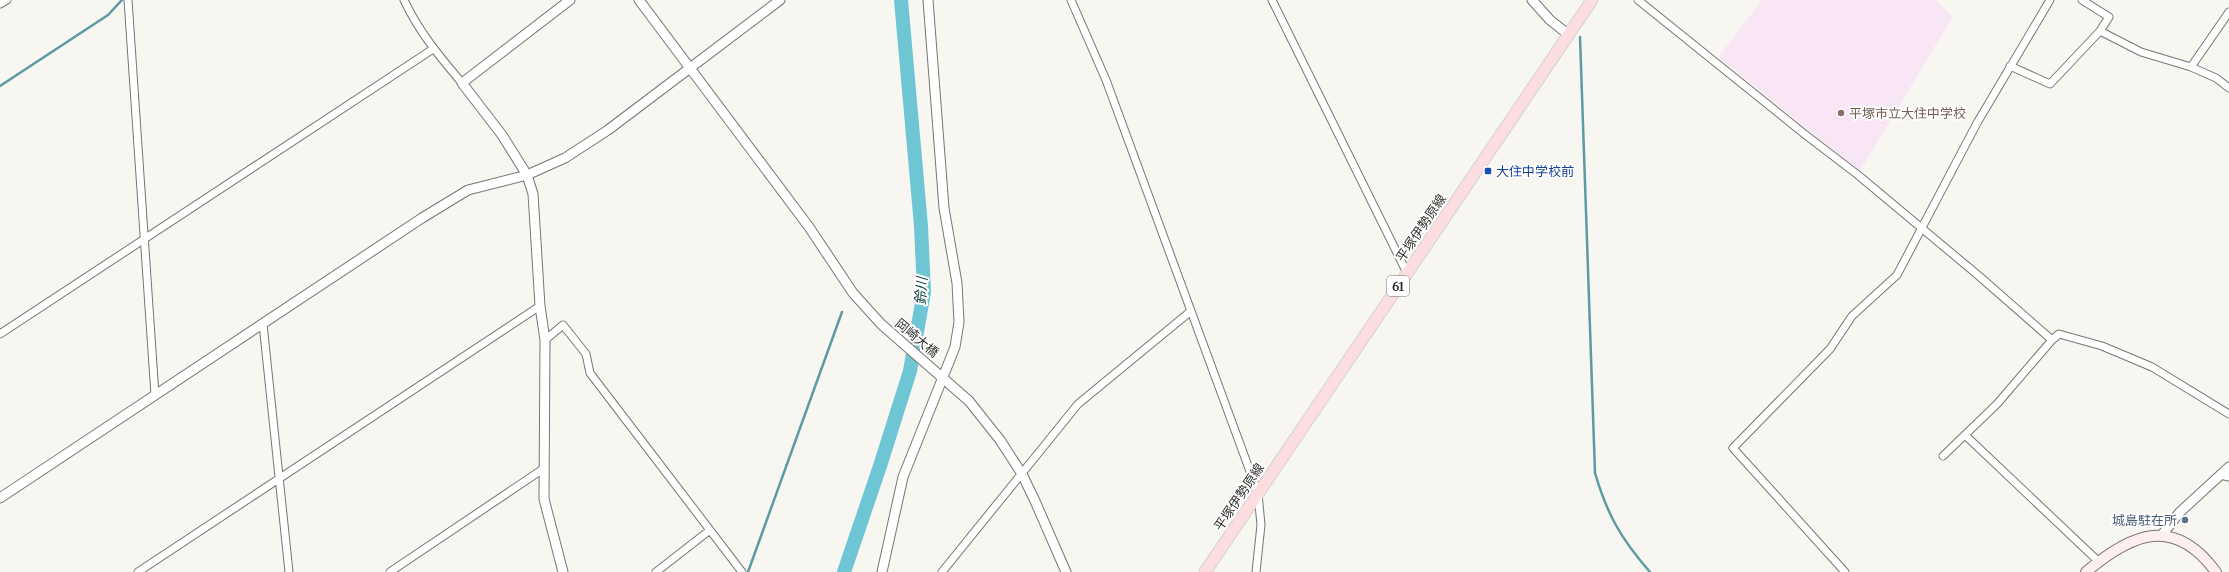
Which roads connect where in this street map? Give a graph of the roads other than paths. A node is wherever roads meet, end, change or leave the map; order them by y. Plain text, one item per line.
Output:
1 (6, 0) edge
2 (128, 0) edge
3 (404, 0) edge
4 (570, 0) edge
5 (639, 0) edge
6 (780, 0) edge
7 (928, 0) edge
8 (1071, 0) edge
9 (1272, 0) edge
10 (1532, 0) edge
11 (1592, 0) edge
12 (1638, 0) edge
13 (2050, 0) edge
14 (2082, 0) edge
15 (0, 4) edge
16 (2229, 12) edge
17 (2100, 31) junction
18 (1569, 35) junction
19 (433, 49) junction
20 (2010, 66) junction
21 (2191, 67) junction
22 (690, 69) junction
23 (462, 83) junction
24 (2229, 88) edge
25 (527, 175) junction
26 (1921, 227) junction
27 (144, 240) junction
28 (1407, 272) junction
29 (540, 306) junction
30 (1191, 311) junction
31 (263, 324) junction
32 (0, 334) edge
33 (545, 340) junction
34 (2052, 340) junction
35 (943, 377) junction
36 (155, 395) junction
37 (2229, 414) edge
38 (1965, 435) junction
39 (1943, 456) dead end
40 (2229, 467) edge
41 (543, 469) junction
42 (1022, 474) junction
43 (2224, 476) edge
44 (280, 478) junction
45 (1258, 493) junction
46 (0, 498) edge
47 (710, 530) junction
48 (2161, 536) junction
49 (2098, 561) junction
50 (138, 572) edge
51 (289, 572) edge
52 (390, 572) edge
53 (562, 572) edge
54 (656, 572) edge
55 (742, 572) edge
56 (882, 572) edge
57 (942, 572) edge
58 (1066, 572) edge
59 (1205, 572) edge
60 (1256, 572) edge
61 (1845, 572) edge
62 (2086, 572) edge
63 (2216, 572) edge

1 - 15 street
2 - 27 street
3 - 19 street
4 - 23 street
5 - 22 street, 岡崎大橋
6 - 22 street
7 - 35 street
8 - 30 street
9 - 28 street
10 - 18 street
11 - 18 main road, 平塚伊勢原線 / 61
12 - 26 street
13 - 20 street
14 - 17 street
16 - 21 street
17 - 20 street
17 - 21 street
18 - 28 main road, 平塚伊勢原線 / 61
19 - 23 street
19 - 27 street
20 - 26 street
21 - 24 street
22 - 25 street
22 - 35 street, 岡崎大橋
23 - 25 street
25 - 29 street
25 - 31 street
26 - 34 street
26 - 61 street
27 - 32 street
27 - 36 street
28 - 45 main road, 平塚伊勢原線 / 61
29 - 33 street
29 - 44 street
30 - 42 street
30 - 45 street
31 - 36 street
31 - 44 street
33 - 41 street
33 - 47 street
34 - 37 street
34 - 38 street
35 - 42 street, 岡崎大橋
35 - 56 street
36 - 46 street
38 - 39 street
38 - 49 street
40 - 43 street
41 - 52 street
41 - 53 street
42 - 57 street
42 - 58 street, 岡崎大橋
43 - 48 street
44 - 50 street
44 - 51 street
45 - 59 main road, 平塚伊勢原線 / 61
45 - 60 street
47 - 54 street
47 - 55 street
48 - 49 main road
48 - 63 main road
49 - 62 main road

